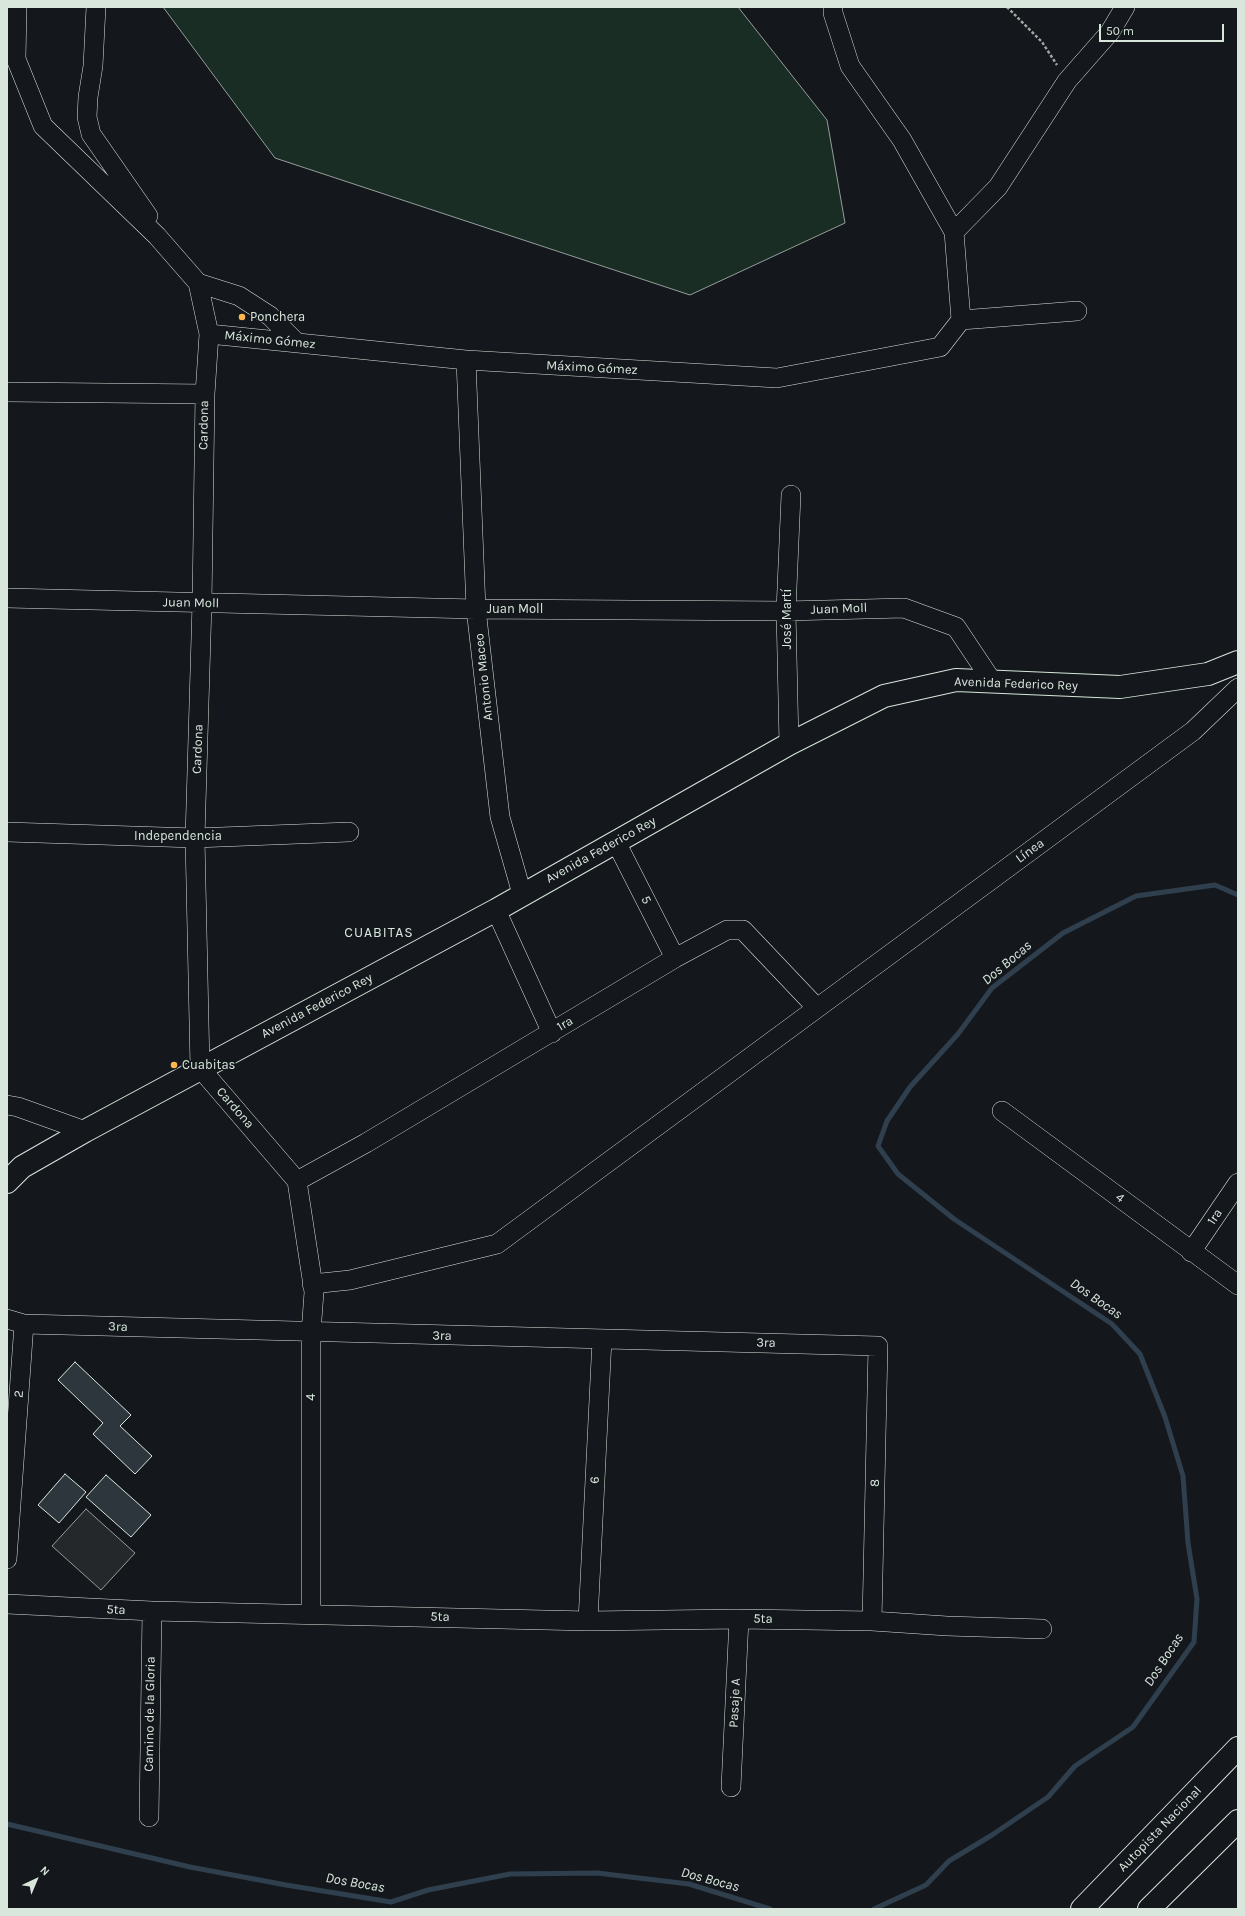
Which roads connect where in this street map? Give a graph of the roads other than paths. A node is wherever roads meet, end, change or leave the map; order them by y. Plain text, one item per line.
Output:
1 (17, 7) edge
2 (96, 7) edge
3 (833, 7) edge
4 (1125, 7) edge
5 (11, 59) edge
6 (954, 232) junction
7 (156, 236) junction
8 (198, 283) junction
9 (1077, 311) dead end
10 (961, 320) junction
11 (209, 334) junction
12 (297, 343) junction
13 (466, 360) junction
14 (7, 392) edge
15 (205, 394) junction
16 (791, 495) dead end
17 (7, 598) edge
18 (202, 603) junction
19 (476, 609) junction
20 (786, 611) junction
21 (1238, 662) edge
22 (992, 681) junction
23 (1238, 688) edge
24 (789, 744) junction
25 (7, 832) edge
26 (349, 832) dead end
27 (196, 838) junction
28 (616, 842) junction
29 (522, 894) junction
30 (496, 910) junction
31 (675, 958) junction
32 (817, 1008) junction
33 (552, 1032) junction
34 (200, 1068) junction
35 (7, 1105) edge
36 (1002, 1111) dead end
37 (85, 1131) junction
38 (297, 1180) junction
39 (7, 1182) edge
40 (1238, 1183) edge
41 (1191, 1252) junction
42 (312, 1284) junction
43 (1238, 1286) edge
44 (15, 1322) edge
45 (312, 1333) junction
46 (602, 1339) junction
47 (878, 1346) joint
48 (7, 1559) edge
49 (7, 1604) edge
50 (152, 1611) junction
51 (311, 1614) junction
52 (739, 1619) junction
53 (872, 1620) junction
54 (588, 1621) junction
55 (1042, 1629) dead end
56 (1238, 1748) edge
57 (731, 1787) dead end
58 (149, 1817) dead end
59 (1238, 1820) edge
60 (1082, 1909) edge
61 (1149, 1909) edge

1 - 5 street
2 - 7 street
3 - 6 street
4 - 6 street
5 - 7 street
6 - 10 street
7 - 8 street
8 - 11 street, Cardona
8 - 12 street
9 - 10 street
10 - 13 street, Máximo Gómez
11 - 12 street, Máximo Gómez
11 - 15 street, Cardona
12 - 13 street, Máximo Gómez
13 - 19 street, Antonio Maceo
14 - 15 street
15 - 18 street, Cardona
16 - 20 street, José Martí
17 - 18 street, Juan Moll
18 - 19 street, Juan Moll
18 - 27 street, Cardona
19 - 20 street, Juan Moll
19 - 29 street, Antonio Maceo
20 - 22 street, Juan Moll
20 - 24 street, José Martí
21 - 22 main road, Avenida Federico Rey
22 - 24 main road, Avenida Federico Rey
23 - 32 street, Línea
24 - 28 main road, Avenida Federico Rey
25 - 27 street, Independencia
26 - 27 street, Independencia
27 - 34 street, Cardona
28 - 29 main road, Avenida Federico Rey
28 - 31 street, 5
29 - 30 main road, Avenida Federico Rey
30 - 33 street
30 - 34 main road, Avenida Federico Rey
31 - 32 street, 1ra
31 - 33 street, 1ra
32 - 42 street, Línea
33 - 38 street, 1ra
34 - 37 main road, Avenida Federico Rey
34 - 38 street, Cardona
35 - 37 street
36 - 41 street, 4
37 - 39 main road, Avenida Federico Rey
38 - 42 street, 4
40 - 41 street, 1ra
41 - 43 street, 4
42 - 45 street, 4
44 - 45 street, 3ra
44 - 48 street, 2
45 - 46 street, 3ra
45 - 51 street, 4
46 - 47 street, 3ra
46 - 54 street, 6
47 - 53 street, 8
49 - 50 street, 5ta
50 - 51 street, 5ta
50 - 58 street, Camino de la Gloria
51 - 54 street, 5ta
52 - 53 street, 5ta
52 - 54 street, 5ta
52 - 57 street, Pasaje A
53 - 55 street, 5ta
56 - 60 main road, Autopista Nacional
59 - 61 main road

